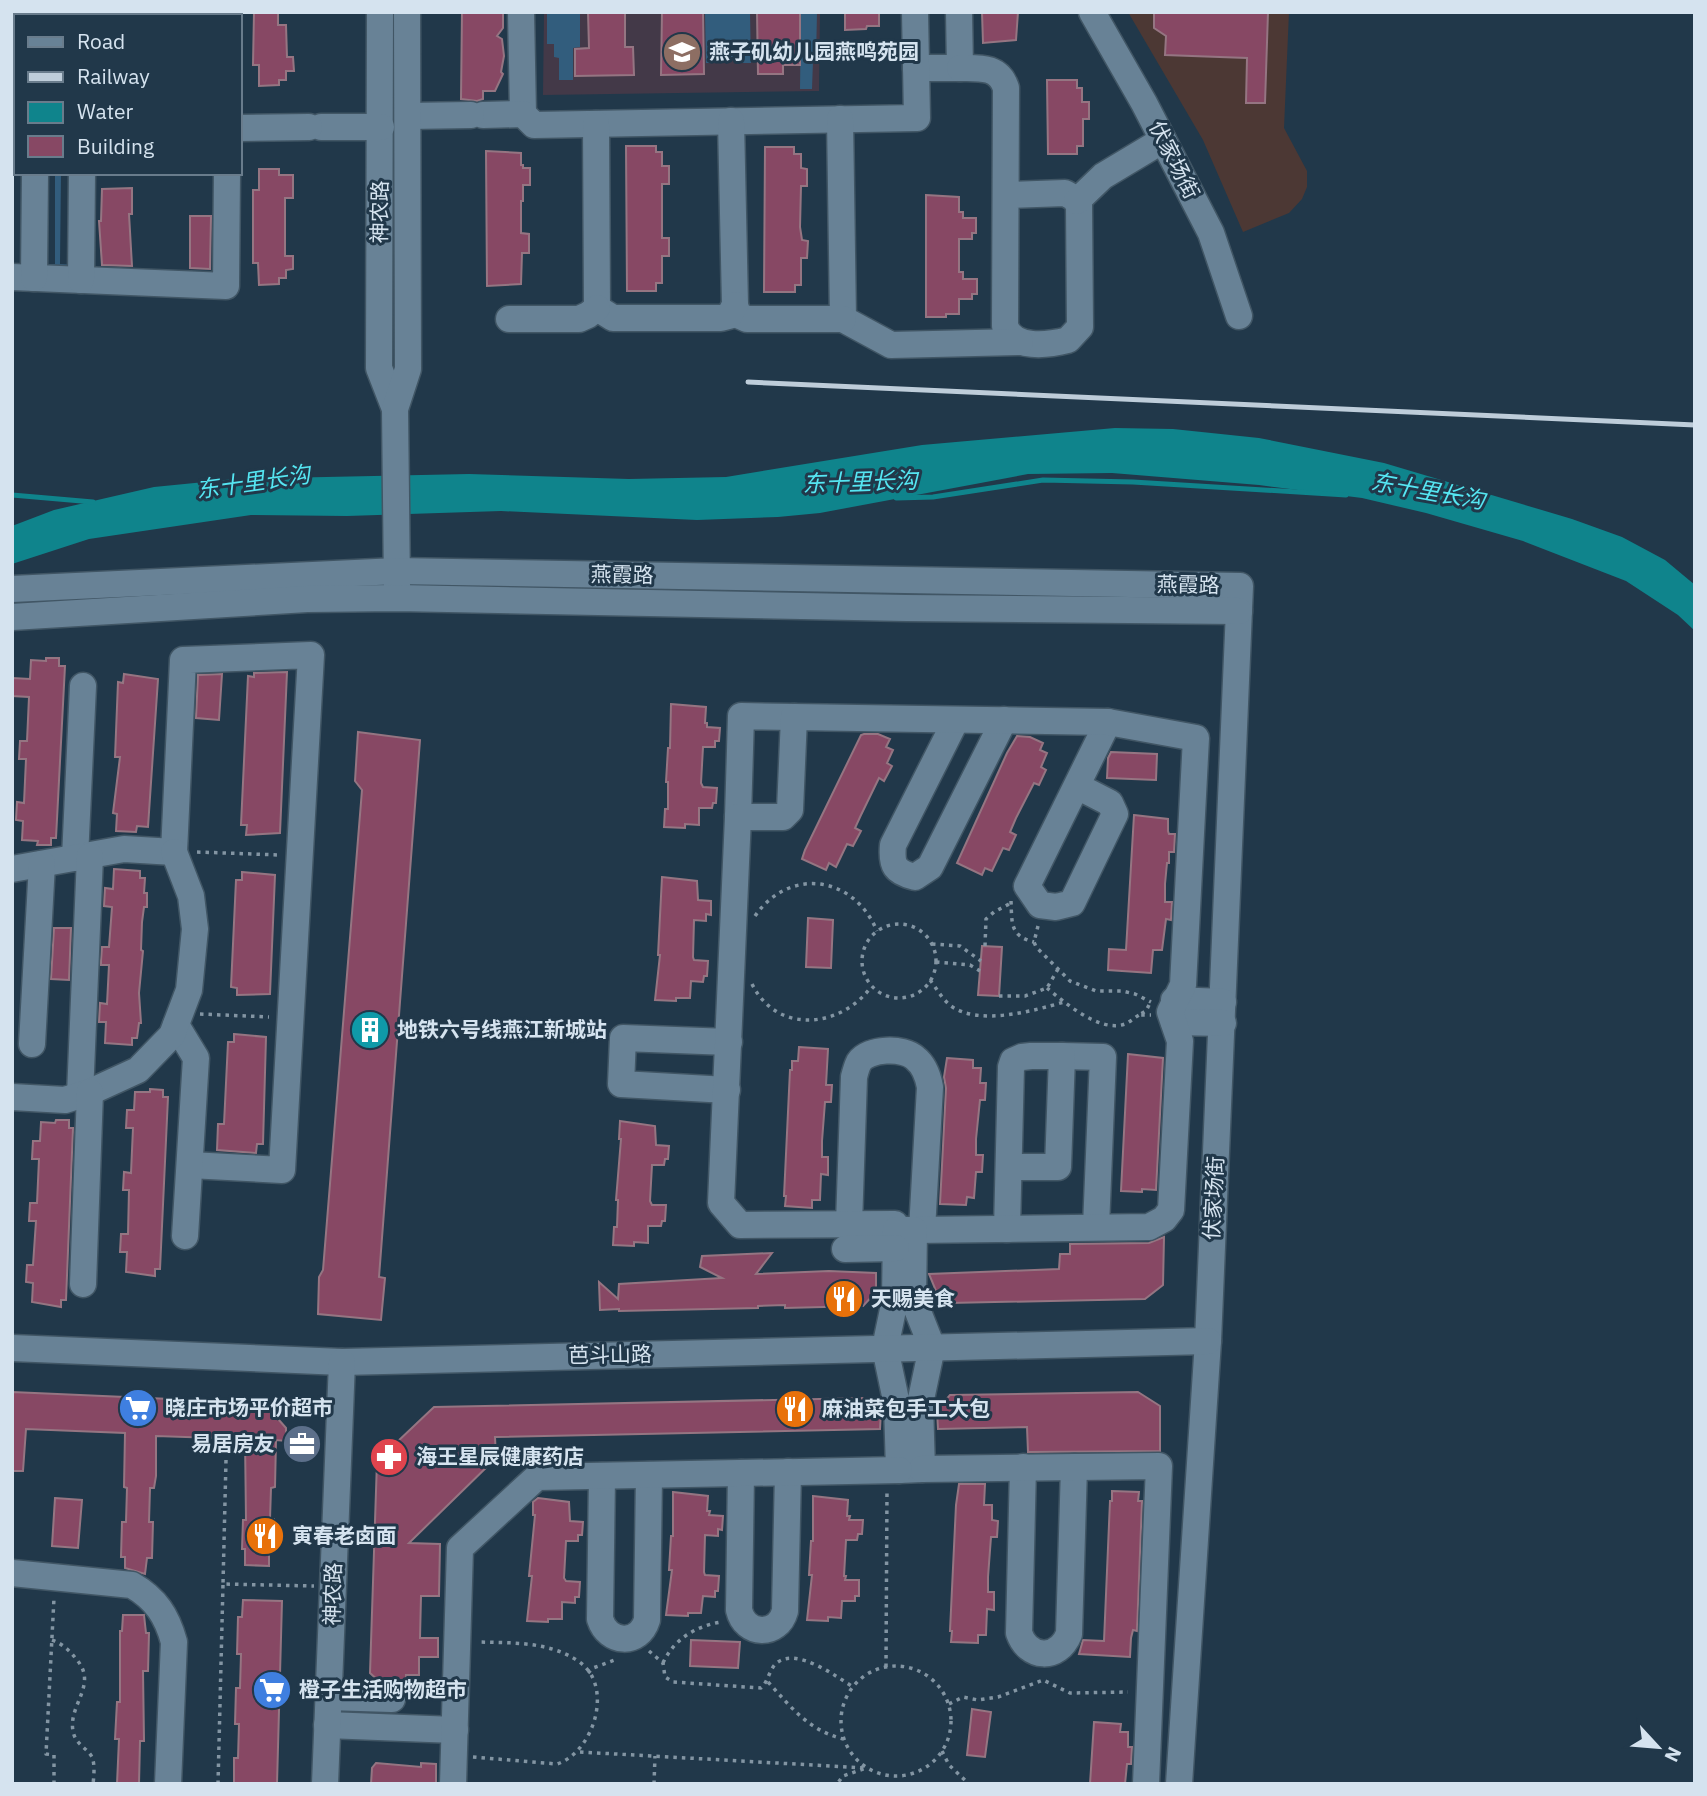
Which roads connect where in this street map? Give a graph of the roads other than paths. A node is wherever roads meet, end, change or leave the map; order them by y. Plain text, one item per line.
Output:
1 (380, 12) edge
2 (407, 12) edge
3 (521, 12) edge
4 (915, 12) edge
5 (959, 12) edge
6 (1092, 12) edge
7 (916, 68) junction
8 (960, 68) junction
9 (523, 114) junction
10 (408, 116) junction
11 (840, 119) junction
12 (732, 121) junction
13 (596, 124) junction
14 (381, 127) junction
15 (242, 128) edge
16 (1163, 140) junction
17 (35, 175) edge
18 (82, 175) edge
19 (227, 175) edge
20 (1006, 195) junction
21 (1077, 201) junction
22 (23, 277) edge
23 (81, 280) junction
24 (736, 305) junction
25 (597, 308) junction
26 (1239, 316) dead end
27 (509, 319) dead end
28 (843, 319) junction
29 (1020, 342) junction
30 (395, 409) junction
31 (397, 571) junction
32 (12, 589) edge
33 (398, 598) junction
34 (1239, 611) junction
35 (12, 617) edge
36 (83, 686) dead end
37 (794, 717) junction
38 (956, 720) junction
39 (1004, 720) junction
40 (1108, 722) junction
41 (1077, 786) junction
42 (738, 817) junction
43 (174, 852) junction
44 (83, 857) junction
45 (42, 864) junction
46 (12, 869) edge
47 (1166, 1008) junction
48 (1223, 1012) junction
49 (178, 1019) junction
50 (729, 1042) junction
51 (32, 1044) dead end
52 (1062, 1056) junction
53 (727, 1090) junction
54 (85, 1094) junction
55 (12, 1097) edge
56 (190, 1165) junction
57 (1009, 1167) junction
58 (1058, 1167) junction
59 (1098, 1168) junction
60 (1096, 1227) junction
61 (1007, 1228) junction
62 (186, 1236) dead end
63 (847, 1236) junction
64 (908, 1237) junction
65 (975, 1246) dead end
66 (83, 1284) dead end
67 (1208, 1341) junction
68 (932, 1347) junction
69 (885, 1348) junction
70 (12, 1349) edge
71 (342, 1362) junction
72 (1074, 1467) junction
73 (1024, 1468) junction
74 (903, 1470) junction
75 (788, 1472) junction
76 (741, 1473) junction
77 (649, 1475) junction
78 (602, 1476) junction
79 (12, 1573) edge
80 (328, 1697) junction
81 (392, 1699) dead end
82 (327, 1725) junction
83 (454, 1743) junction
84 (168, 1784) edge
85 (325, 1784) edge
86 (453, 1784) edge
87 (1146, 1784) edge
88 (1179, 1784) edge

1 - 14 street, 神农路
2 - 10 street, 神农路
3 - 9 street
4 - 7 street
5 - 8 street
6 - 16 street, 伏家场街
7 - 8 street
7 - 11 street
8 - 20 street
9 - 10 street
9 - 13 street
10 - 30 street, 神农路
11 - 12 street
11 - 28 street
12 - 13 street
12 - 24 street
13 - 25 street
14 - 15 street
14 - 30 street, 神农路
16 - 21 street
16 - 26 street, 伏家场街
17 - 22 street
18 - 23 street
19 - 23 street
20 - 21 street
20 - 29 street
21 - 29 street
22 - 23 street
24 - 25 street
24 - 28 street
25 - 27 street
28 - 29 street
30 - 31 street, 神农路
31 - 32 street, 燕霞路
31 - 33 street, 神农路
31 - 34 street, 燕霞路
33 - 34 street, 燕霞路
33 - 35 street, 燕霞路
34 - 48 street, 伏家场街
36 - 44 street
37 - 38 street
37 - 42 street
37 - 42 street
38 - 39 street
38 - 39 street
39 - 40 street
40 - 41 street
40 - 47 street
41 - 41 street
42 - 50 street
43 - 44 street
43 - 49 street
43 - 56 street
44 - 45 street
44 - 54 street
45 - 46 street
45 - 51 street
47 - 48 street
47 - 60 street
48 - 67 street, 伏家场街
49 - 54 street
49 - 56 street
50 - 53 street
50 - 53 street
52 - 57 street
52 - 58 street
52 - 59 street
53 - 63 street
54 - 55 street
54 - 66 street
56 - 62 street
57 - 58 street
57 - 61 street
58 - 59 street
59 - 60 street
60 - 61 street
61 - 64 street
63 - 64 street
63 - 64 street
64 - 65 street
64 - 68 street
64 - 69 street
67 - 68 street, 芭斗山路
67 - 88 street, 伏家场街
68 - 69 street, 芭斗山路
68 - 74 street
69 - 71 street, 芭斗山路
69 - 74 street
70 - 71 street, 芭斗山路
71 - 80 street, 神农路
72 - 73 street
72 - 73 street
72 - 87 street
73 - 74 street
74 - 75 street
75 - 76 street
75 - 76 street
76 - 77 street
77 - 78 street
77 - 78 street
78 - 83 street
79 - 84 street
80 - 81 street
80 - 82 street, 神农路
82 - 83 street
82 - 85 street, 神农路
83 - 86 street

